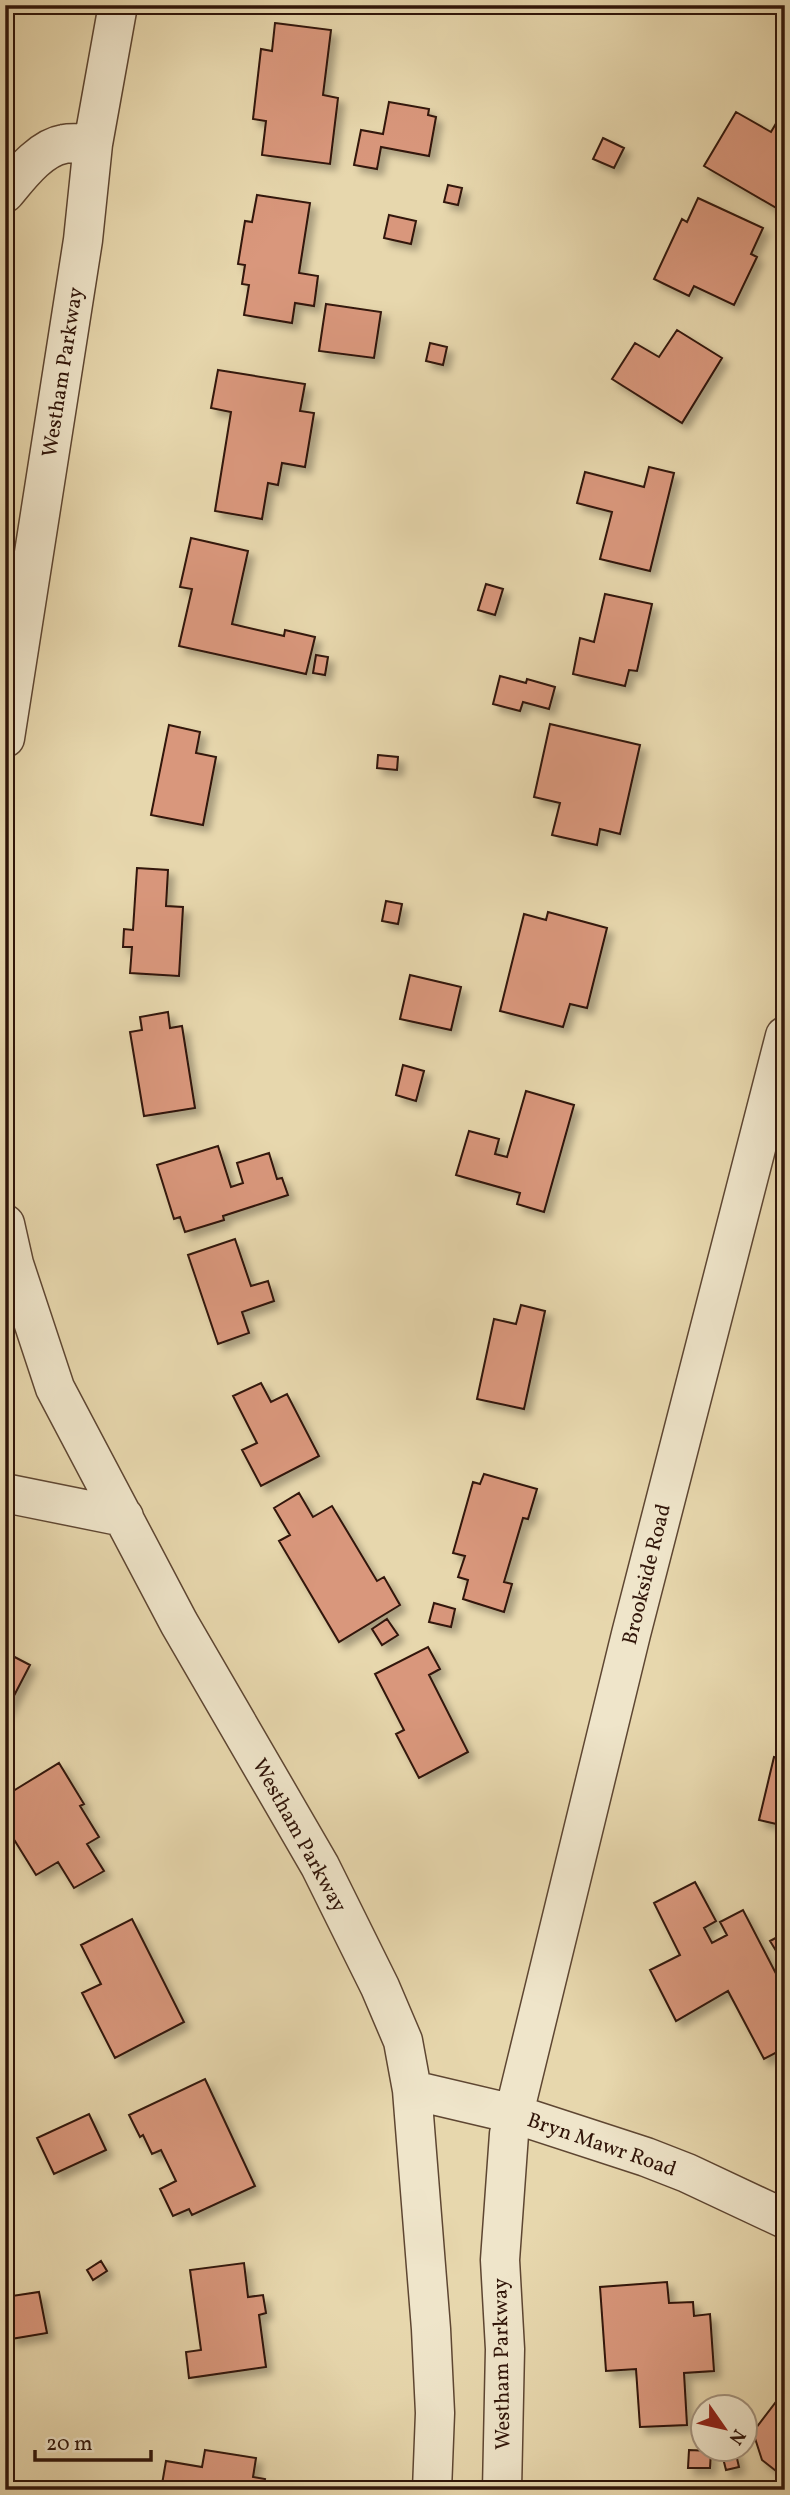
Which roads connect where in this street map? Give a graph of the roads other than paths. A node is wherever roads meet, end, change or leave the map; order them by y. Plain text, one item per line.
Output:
1 (118, 5) edge
2 (93, 144) junction
3 (5, 193) edge
4 (5, 738) edge
5 (785, 1036) edge
6 (5, 1224) edge
7 (5, 1493) edge
8 (124, 1517) junction
9 (412, 2090) junction
10 (514, 2114) junction
11 (785, 2219) edge
12 (432, 2490) edge
13 (502, 2490) edge

1 - 2 street, Westham Parkway
2 - 3 street
2 - 4 street, Westham Parkway
5 - 10 street, Brookside Road
6 - 8 street, Westham Parkway
7 - 8 street
8 - 9 street, Westham Parkway
9 - 10 street, Bryn Mawr Road
9 - 12 street, Westham Parkway
10 - 11 street, Bryn Mawr Road
10 - 13 street, Westham Parkway

